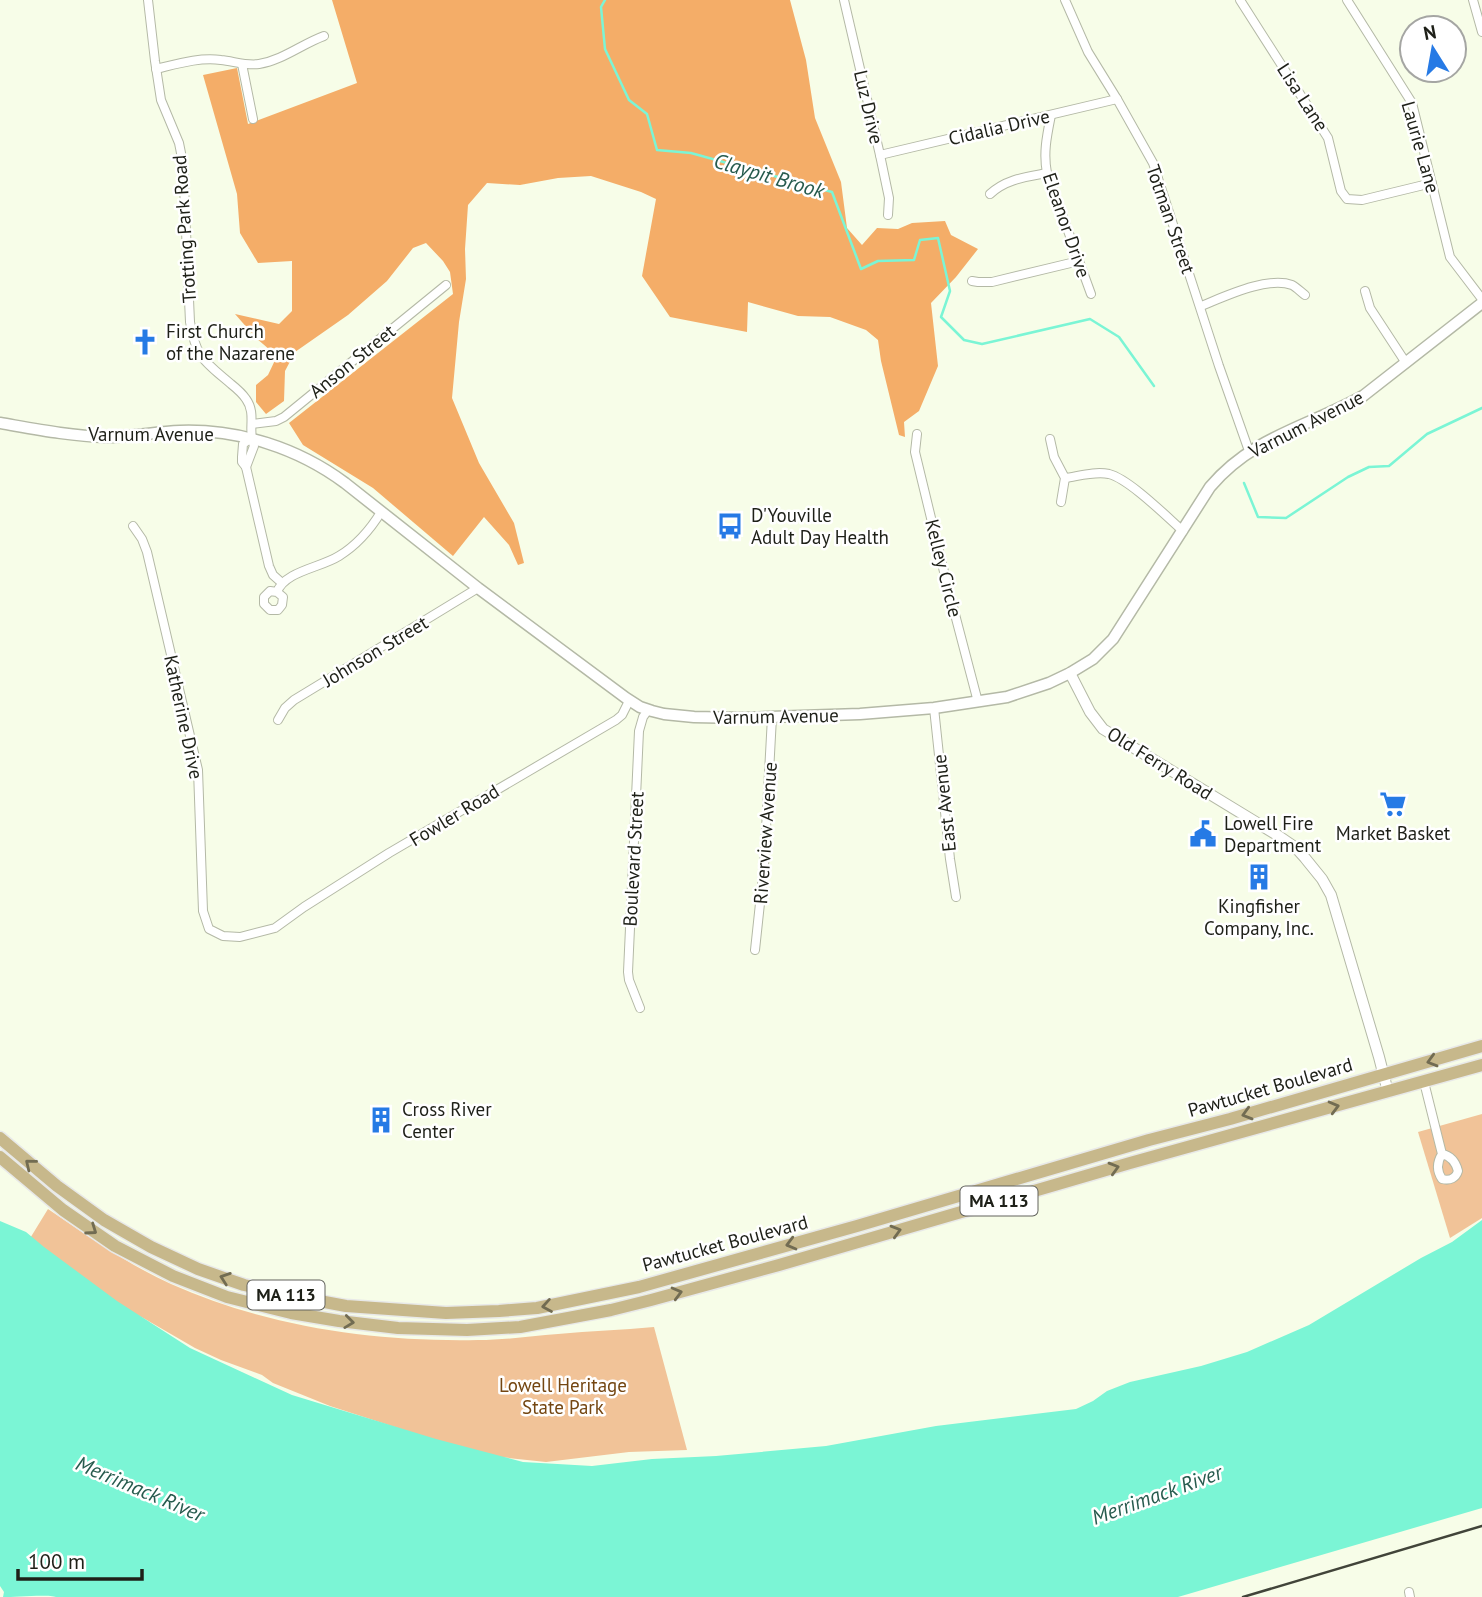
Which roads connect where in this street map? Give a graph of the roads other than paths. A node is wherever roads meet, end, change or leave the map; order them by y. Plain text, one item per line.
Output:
1 (148, 0) edge
2 (844, 0) edge
3 (1065, 0) edge
4 (1240, 0) edge
5 (1347, 0) edge
6 (1473, 0) edge
7 (1482, 32) edge
8 (324, 36) dead end
9 (242, 64) junction
10 (156, 69) junction
11 (1117, 99) junction
12 (1051, 115) junction
13 (253, 119) dead end
14 (880, 155) junction
15 (1047, 173) junction
16 (1432, 183) junction
17 (990, 194) dead end
18 (888, 215) dead end
19 (1079, 261) junction
20 (972, 281) dead end
21 (446, 285) dead end
22 (1365, 291) dead end
23 (1091, 294) dead end
24 (1305, 295) dead end
25 (1482, 301) edge
26 (1200, 306) junction
27 (1406, 363) junction
28 (0, 422) edge
29 (252, 424) junction
30 (917, 434) dead end
31 (250, 439) junction
32 (1051, 439) dead end
33 (1249, 451) junction
34 (1065, 478) junction
35 (1061, 502) dead end
36 (381, 512) junction
37 (133, 526) dead end
38 (1183, 531) junction
39 (282, 583) junction
40 (478, 588) junction
41 (277, 592) dead end
42 (1070, 673) junction
43 (629, 701) junction
44 (978, 702) junction
45 (934, 708) junction
46 (648, 710) junction
47 (772, 717) junction
48 (278, 720) dead end
49 (956, 897) dead end
50 (275, 928) joint
51 (755, 950) dead end
52 (640, 1008) dead end
53 (1482, 1046) edge
54 (1482, 1065) edge
55 (1383, 1075) junction
56 (1424, 1082) junction
57 (1388, 1092) junction
58 (0, 1138) edge
59 (1442, 1154) dead end
60 (0, 1157) edge

1 - 10 street, Trotting Park Road
2 - 14 street, Luz Drive
3 - 11 street, Totman Street
4 - 16 street, Lisa Lane
5 - 16 street, Laurie Lane
6 - 7 street
8 - 9 street
9 - 10 street
9 - 13 street
10 - 29 street, Trotting Park Road
11 - 12 street, Cidalia Drive
11 - 26 street, Totman Street
12 - 14 street, Cidalia Drive
12 - 15 street, Eleanor Drive
14 - 18 street, Luz Drive
15 - 17 street
15 - 19 street, Eleanor Drive
16 - 25 street, Laurie Lane
19 - 20 street
19 - 23 street, Eleanor Drive
21 - 29 street, Anson Street
22 - 27 street
24 - 26 street
25 - 27 main road, Varnum Avenue
26 - 33 street, Totman Street
27 - 33 main road, Varnum Avenue
28 - 31 main road, Varnum Avenue
29 - 31 street, Trotting Park Road
30 - 44 street, Kelley Circle
31 - 36 main road, Varnum Avenue
31 - 39 street, Trotting Park Road
32 - 34 street
33 - 38 main road, Varnum Avenue
34 - 35 street
34 - 38 street
36 - 39 street
36 - 40 main road, Varnum Avenue
37 - 50 street, Katherine Drive
38 - 42 main road, Varnum Avenue
39 - 41 street
40 - 43 main road, Varnum Avenue
40 - 48 street, Johnson Street
42 - 44 main road, Varnum Avenue
42 - 55 street, Old Ferry Road
43 - 46 main road, Varnum Avenue
43 - 50 street, Fowler Road
44 - 45 main road, Varnum Avenue
45 - 47 main road, Varnum Avenue
45 - 49 street, East Avenue
46 - 47 main road, Varnum Avenue
46 - 52 street, Boulevard Street
47 - 51 street, Riverview Avenue
53 -> 55 main road, Pawtucket Boulevard / MA 113
54 - 56 main road, Pawtucket Boulevard / MA 113
55 - 57 street, Old Ferry Road
55 -> 58 main road, Pawtucket Boulevard / MA 113
56 - 57 main road, Pawtucket Boulevard / MA 113
56 - 59 street
60 -> 57 main road, Pawtucket Boulevard / MA 113

